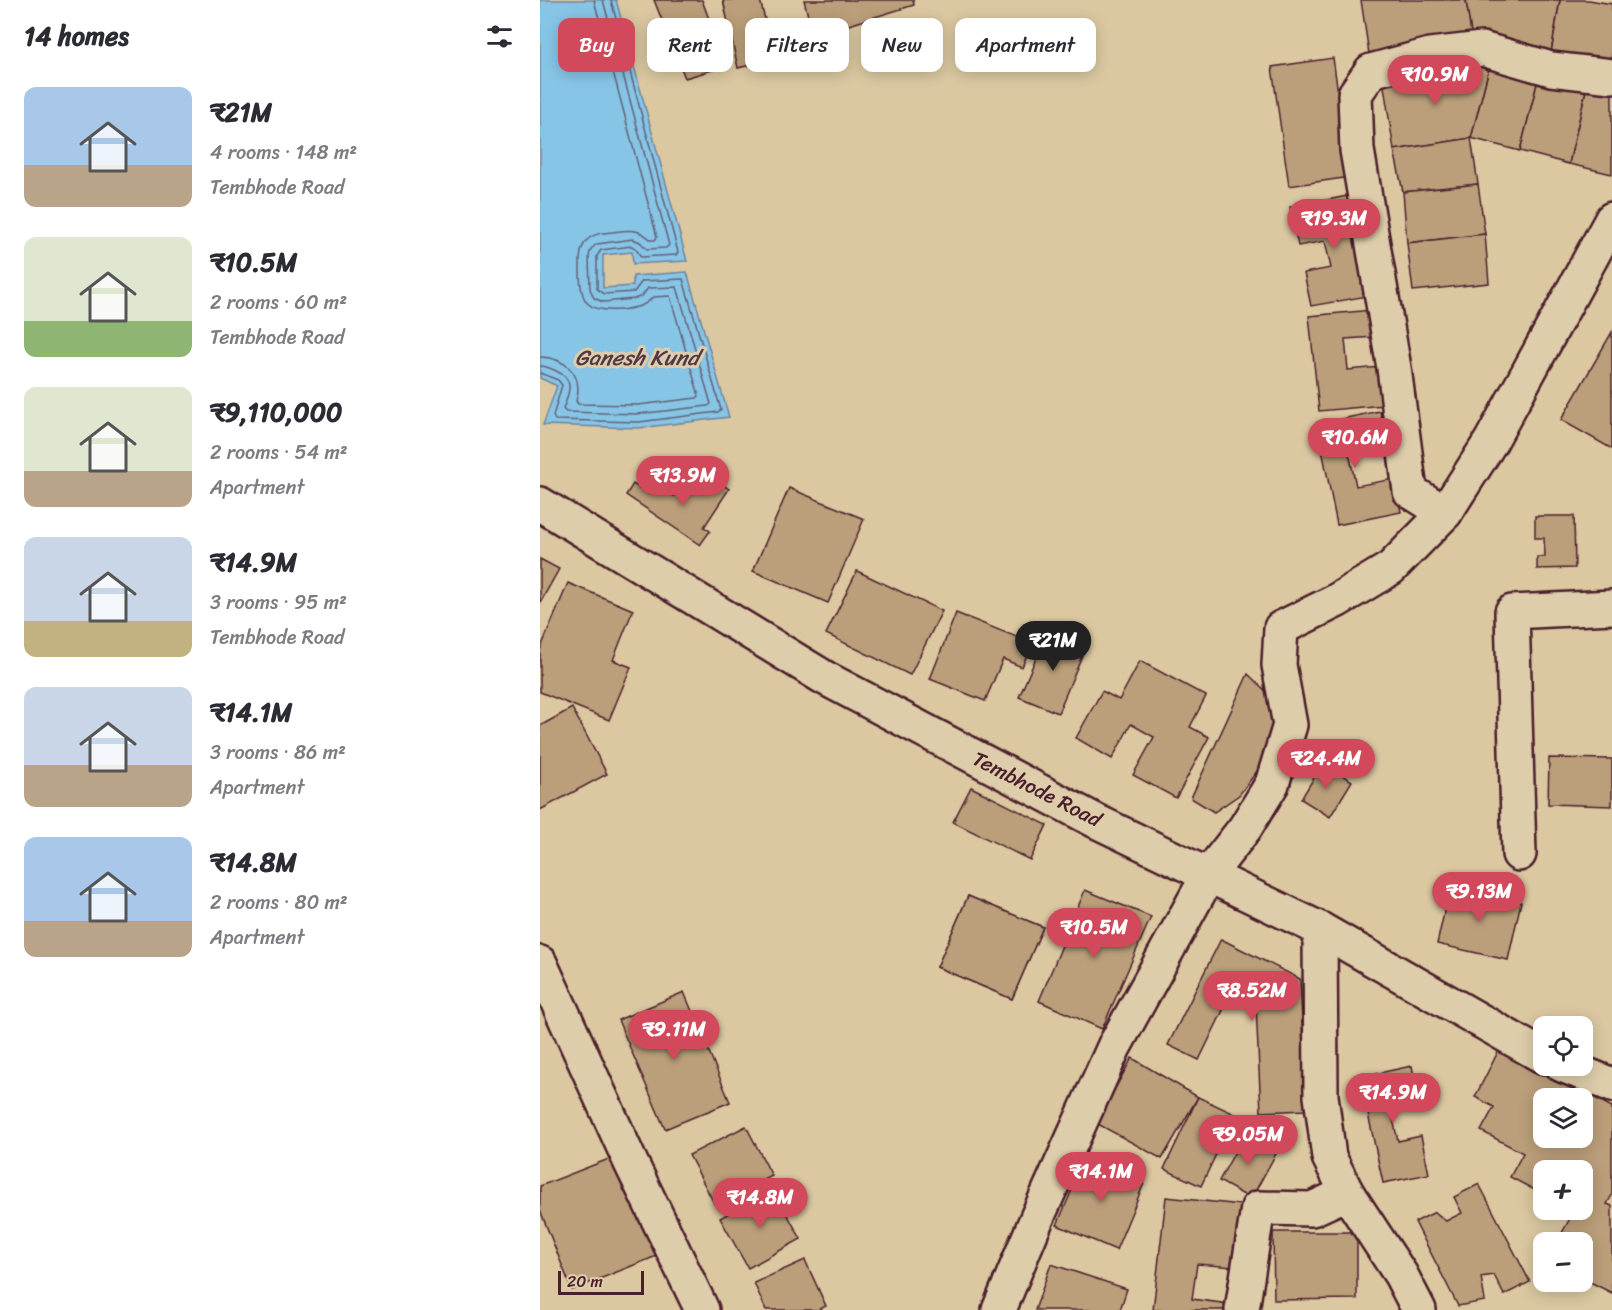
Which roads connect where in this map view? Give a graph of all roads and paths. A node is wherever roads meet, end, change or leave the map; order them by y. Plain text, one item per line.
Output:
1 (1612, 75) edge
2 (1612, 219) edge
3 (540, 504) edge
4 (1445, 513) junction
5 (1612, 607) edge
6 (1519, 854) dead end
7 (1209, 874) junction
8 (1320, 929) junction
9 (540, 963) edge
10 (1533, 1051) edge
11 (1588, 1076) edge
12 (1612, 1086) edge
13 (1347, 1193) junction
14 (702, 1310) edge
15 (999, 1310) edge
16 (1242, 1310) edge
17 (1419, 1310) edge

1 - 4 street
2 - 4 street
3 - 7 street, Tembhode Road
4 - 7 street
5 - 6 street
7 - 8 street, Tembhode Road
7 - 15 street
8 - 10 street, Tembhode Road
8 - 13 street
9 - 14 street
11 - 12 street
13 - 16 street
13 - 17 street

